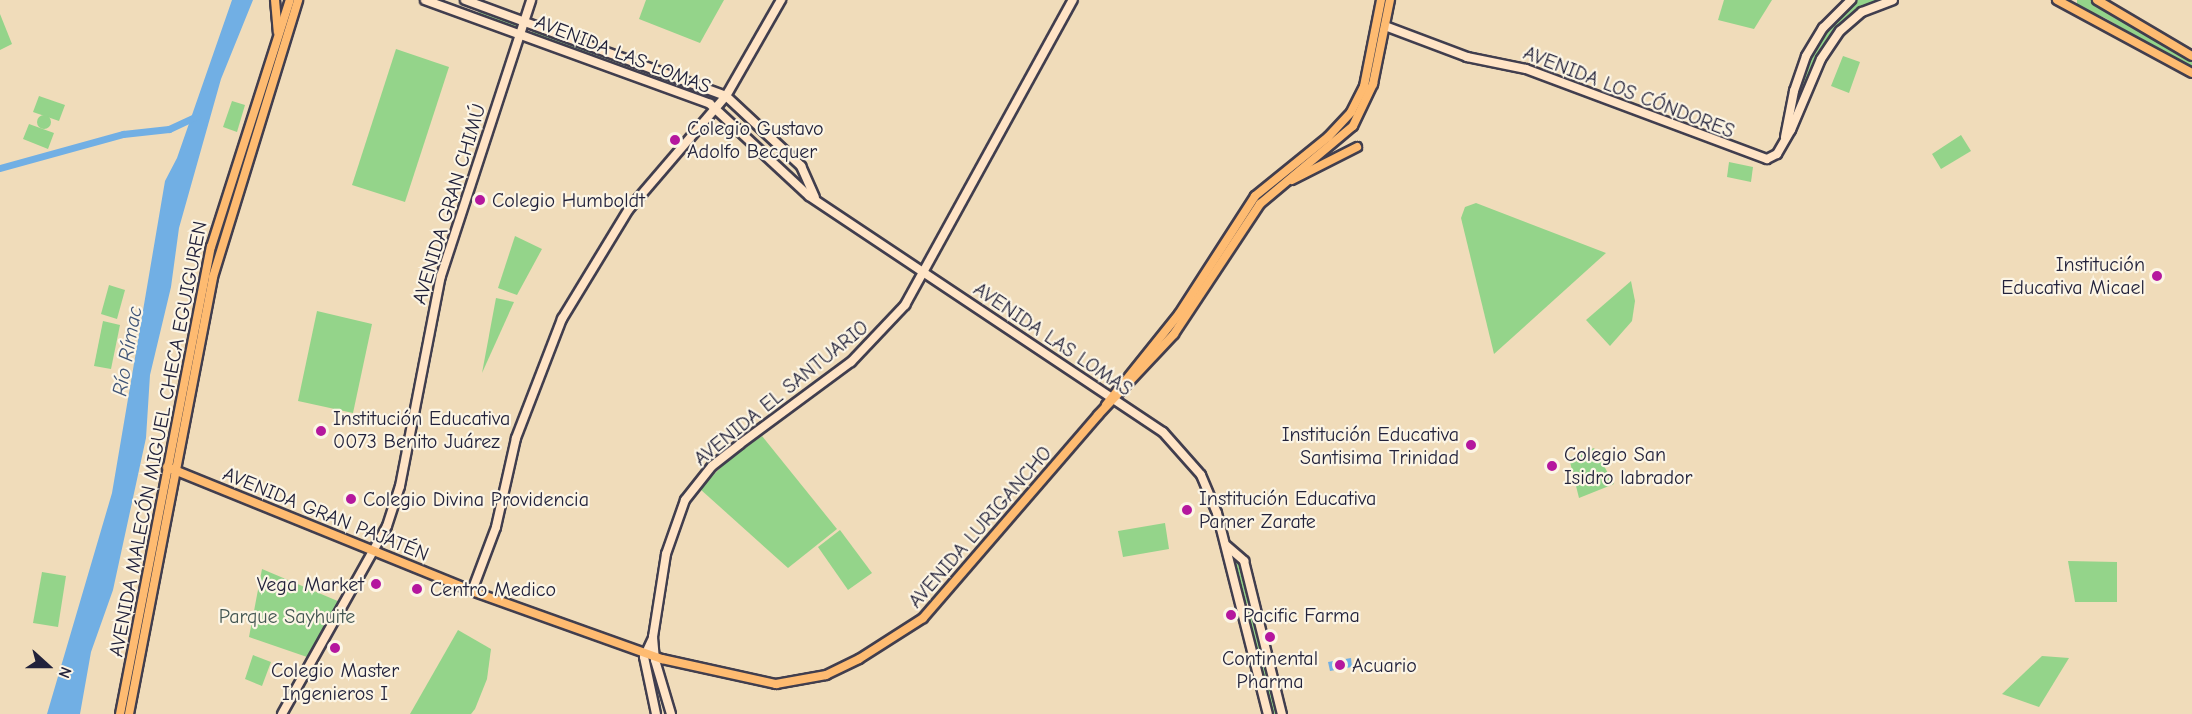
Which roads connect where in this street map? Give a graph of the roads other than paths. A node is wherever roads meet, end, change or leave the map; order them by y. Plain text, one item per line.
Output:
1 (275, 0) edge
2 (290, 0) edge
3 (298, 0) edge
4 (425, 0) edge
5 (465, 0) edge
6 (531, 0) edge
7 (782, 0) edge
8 (1073, 0) edge
9 (1381, 0) edge
10 (1390, 0) edge
11 (1851, 0) edge
12 (1893, 0) edge
13 (2097, 0) edge
14 (2054, 1) edge
15 (2071, 4) edge
16 (524, 20) junction
17 (1385, 26) junction
18 (279, 33) junction
19 (520, 33) junction
20 (2192, 56) edge
21 (2192, 73) edge
22 (726, 96) junction
23 (716, 108) junction
24 (746, 115) junction
25 (736, 126) junction
26 (1785, 139) junction
27 (1357, 147) dead end
28 (1286, 181) junction
29 (815, 198) junction
30 (1218, 259) junction
31 (923, 272) junction
32 (1112, 400) junction
33 (171, 469) junction
34 (1226, 545) junction
35 (375, 553) junction
36 (472, 591) junction
37 (1255, 604) junction
38 (1242, 608) junction
39 (653, 637) junction
40 (644, 655) junction
41 (657, 658) junction
42 (1267, 659) junction
43 (1255, 663) junction
44 (120, 714) edge
45 (129, 714) edge
46 (282, 714) edge
47 (656, 714) edge
48 (671, 714) edge
49 (1268, 714) edge
50 (1282, 714) edge

1 - 18 main road
2 - 18 main road, AVENIDA MALECÓN MIGUEL CHECA EGUIGUREN
3 - 33 main road, AVENIDA MALECÓN MIGUEL CHECA EGUIGUREN
4 - 19 street, AVENIDA LAS LOMAS
5 - 16 street, AVENIDA LAS LOMAS
6 - 16 street, AVENIDA GRAN CHIMÚ
7 - 22 street
8 - 31 street, AVENIDA EL SANTUARIO
9 - 30 main road, AVENIDA LURIGANCHO
10 - 17 main road, AVENIDA LURIGANCHO
11 - 26 street
12 - 26 street
13 - 20 main road
14 - 15 main road
15 - 21 main road
16 - 19 street, AVENIDA GRAN CHIMÚ
16 - 22 street, AVENIDA LAS LOMAS
17 - 26 street, AVENIDA LOS CÓNDORES
17 - 28 main road, AVENIDA LURIGANCHO
18 - 33 main road, AVENIDA MALECÓN MIGUEL CHECA EGUIGUREN
19 - 23 street, AVENIDA LAS LOMAS
19 - 35 street, AVENIDA GRAN CHIMÚ
22 - 23 street
22 - 24 street, AVENIDA LAS LOMAS
23 - 25 street, AVENIDA LAS LOMAS
23 - 36 street
24 - 25 street
24 - 29 street, AVENIDA LAS LOMAS
25 - 29 street, AVENIDA LAS LOMAS
27 - 28 main road
28 - 30 main road, AVENIDA LURIGANCHO
29 - 31 street, AVENIDA LAS LOMAS
30 - 32 main road, AVENIDA LURIGANCHO
31 - 32 street, AVENIDA LAS LOMAS
31 - 39 street, AVENIDA EL SANTUARIO
32 - 34 street, AVENIDA LAS LOMAS
32 - 41 main road, AVENIDA LURIGANCHO
33 - 35 main road, AVENIDA GRAN PAJATÉN
33 - 44 main road, AVENIDA MALECÓN MIGUEL CHECA EGUIGUREN
33 - 45 main road, AVENIDA MALECÓN MIGUEL CHECA EGUIGUREN
34 - 37 street, AVENIDA LAS LOMAS
34 - 38 street, AVENIDA LAS LOMAS
35 - 36 main road, AVENIDA GRAN PAJATÉN
35 - 46 street, AVENIDA GRAN CHIMÚ
36 - 40 main road, AVENIDA GRAN PAJATÉN
37 - 38 street
37 - 42 street, AVENIDA LAS LOMAS
38 - 43 street, AVENIDA LAS LOMAS
39 - 40 street, AVENIDA EL SANTUARIO
39 - 41 street, AVENIDA EL SANTUARIO
40 - 41 main road, AVENIDA GRAN PAJATÉN
40 - 47 street
41 - 48 street, AVENIDA EL SANTUARIO
42 - 43 street
42 - 50 street, AVENIDA LAS LOMAS
43 - 49 street, AVENIDA LAS LOMAS

